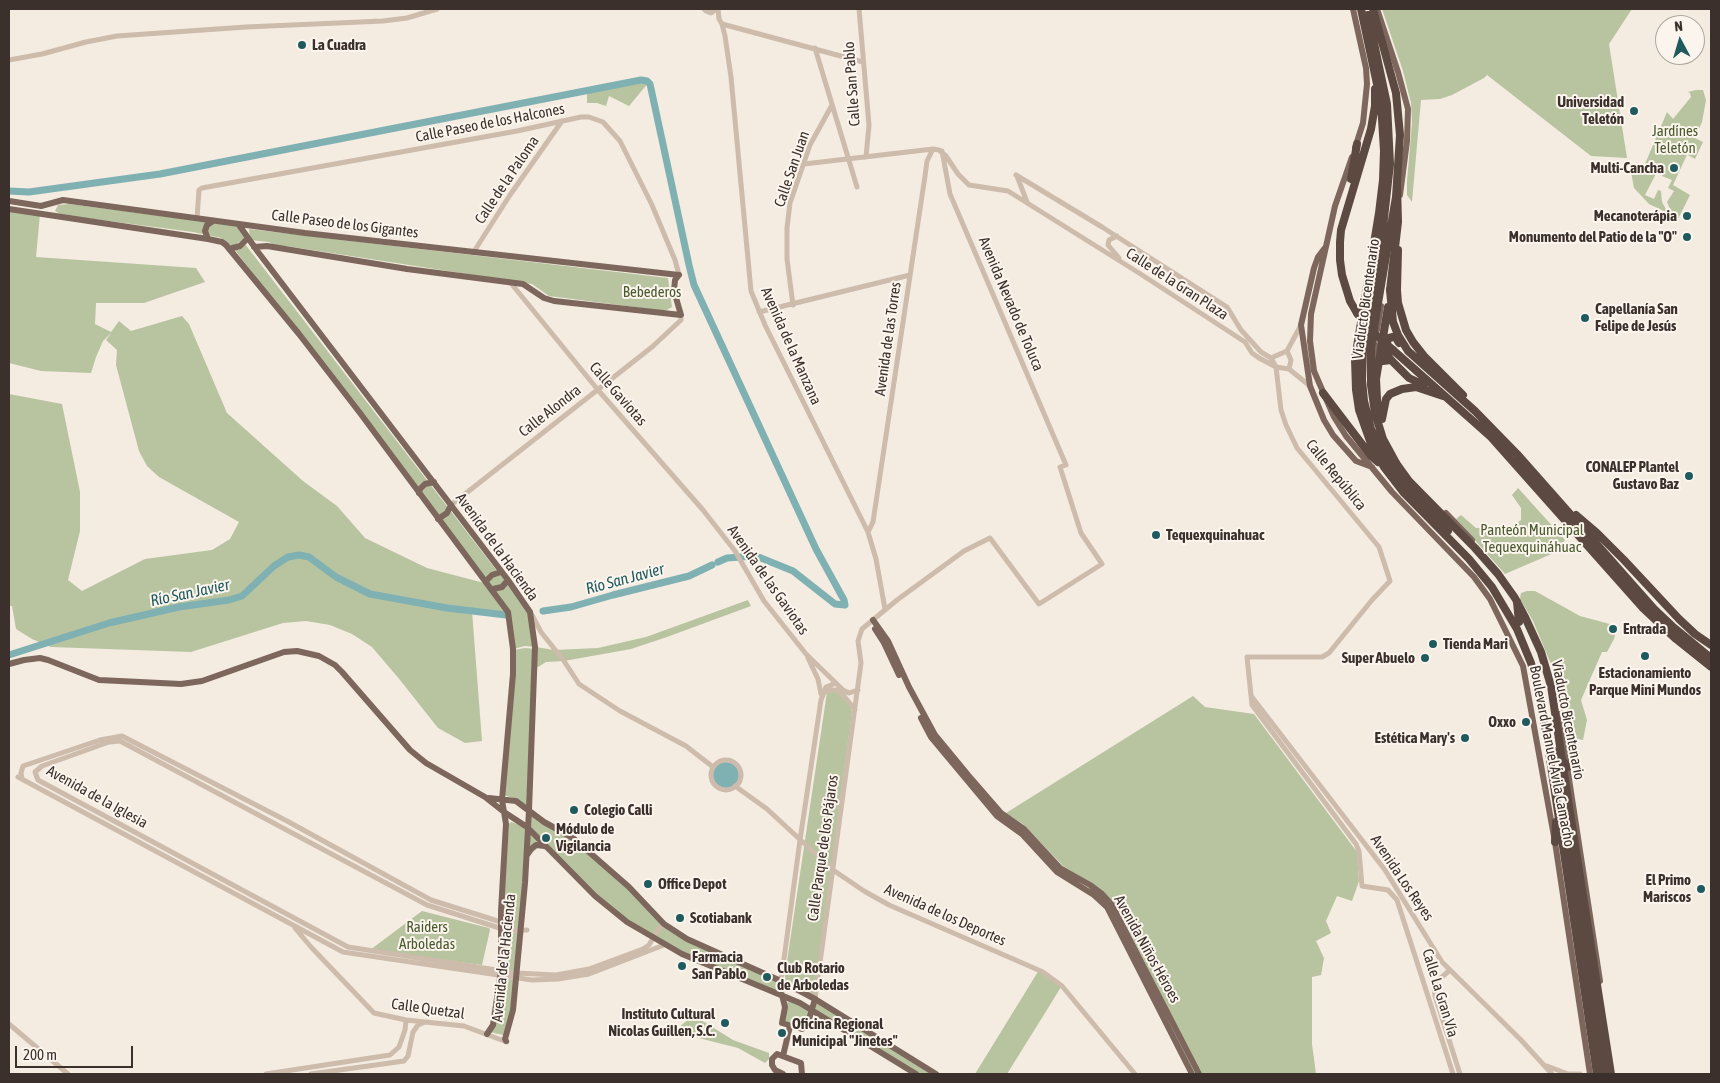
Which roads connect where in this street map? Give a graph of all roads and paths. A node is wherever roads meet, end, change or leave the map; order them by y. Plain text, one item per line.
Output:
1 (437, 9) edge
2 (717, 9) edge
3 (859, 9) edge
4 (1353, 9) edge
5 (1361, 9) edge
6 (1372, 9) edge
7 (706, 11) edge
8 (720, 22) junction
9 (815, 48) junction
10 (9, 60) edge
11 (863, 62) junction
12 (1376, 74) junction
13 (832, 104) junction
14 (563, 121) junction
15 (1357, 144) junction
16 (938, 150) junction
17 (866, 157) junction
18 (849, 159) junction
19 (804, 164) junction
20 (1397, 185) junction
21 (856, 187) dead end
22 (1400, 194) junction
23 (9, 201) edge
24 (57, 202) junction
25 (1028, 203) junction
26 (9, 209) edge
27 (57, 216) junction
28 (197, 218) junction
29 (213, 221) junction
30 (239, 225) junction
31 (1341, 230) junction
32 (1117, 236) junction
33 (248, 238) junction
34 (208, 239) junction
35 (1326, 246) junction
36 (258, 248) junction
37 (229, 249) junction
38 (473, 253) junction
39 (1122, 262) junction
40 (679, 276) junction
41 (910, 276) junction
42 (510, 282) junction
43 (1390, 290) junction
44 (793, 305) junction
45 (1227, 307) joint
46 (759, 312) junction
47 (681, 315) junction
48 (1301, 325) junction
49 (1378, 349) junction
50 (1287, 351) junction
51 (1272, 358) junction
52 (1387, 360) junction
53 (1422, 364) junction
54 (1276, 367) junction
55 (1289, 369) junction
56 (1377, 379) junction
57 (1310, 386) junction
58 (598, 390) junction
59 (1323, 394) junction
60 (1445, 397) junction
61 (1475, 411) junction
62 (1378, 413) junction
63 (1381, 426) junction
64 (1372, 467) junction
65 (1384, 467) junction
66 (434, 482) junction
67 (419, 493) junction
68 (451, 505) junction
69 (1567, 508) junction
70 (438, 519) junction
71 (1437, 519) junction
72 (710, 520) joint
73 (1460, 527) junction
74 (868, 532) junction
75 (501, 572) junction
76 (508, 580) junction
77 (486, 581) junction
78 (492, 589) junction
79 (1516, 597) junction
80 (885, 609) junction
81 (530, 612) junction
82 (871, 621) junction
83 (1519, 622) junction
84 (1711, 645) edge
85 (806, 654) junction
86 (1247, 657) joint
87 (1711, 658) edge
88 (9, 664) edge
89 (1711, 667) edge
90 (836, 683) junction
91 (858, 690) junction
92 (823, 693) junction
93 (1252, 697) junction
94 (821, 700) junction
95 (855, 710) junction
96 (1554, 751) junction
97 (713, 767) junction
98 (1568, 767) junction
99 (735, 786) junction
100 (485, 797) junction
101 (502, 800) junction
102 (529, 810) junction
103 (1558, 810) junction
104 (504, 812) junction
105 (527, 827) junction
106 (800, 840) junction
107 (1555, 842) junction
108 (546, 846) junction
109 (526, 856) junction
110 (833, 870) junction
111 (1362, 886) joint
112 (664, 924) junction
113 (293, 926) junction
114 (501, 926) junction
115 (527, 930) dead end
116 (519, 931) junction
117 (317, 938) junction
118 (653, 938) junction
119 (664, 945) junction
120 (1130, 946) junction
121 (311, 947) junction
122 (1450, 970) junction
123 (500, 974) junction
124 (516, 976) junction
125 (782, 981) junction
126 (1423, 982) junction
127 (1434, 984) junction
128 (782, 995) junction
129 (815, 999) junction
130 (811, 1010) junction
131 (406, 1020) junction
132 (425, 1022) junction
133 (9, 1024) edge
134 (790, 1026) junction
135 (486, 1034) junction
136 (507, 1042) joint
137 (780, 1055) junction
138 (1543, 1063) junction
139 (68, 1074) edge
140 (266, 1074) edge
141 (311, 1074) edge
142 (783, 1074) edge
143 (801, 1074) edge
144 (916, 1074) edge
145 (936, 1074) edge
146 (1135, 1074) edge
147 (1192, 1074) edge
148 (1199, 1074) edge
149 (1453, 1074) edge
150 (1460, 1074) edge
151 (1552, 1074) edge
152 (1568, 1074) edge
153 (1580, 1074) edge
154 (1590, 1074) edge
155 (1597, 1074) edge
156 (1603, 1074) edge
157 (1613, 1074) edge

1 - 10 street
2 - 7 street
2 - 8 street, Avenida de la Manzana
3 - 11 street, Calle San Pablo
4 - 15 main road, Boulevard Manuel Ávila Camacho
5 - 12 highway, Boulevard Manuel Ávila Camacho
6 - 20 highway, Viaducto Bicentenario
6 - 22 main road, Boulevard Manuel Ávila Camacho
6 - 71 highway, Boulevard Manuel Ávila Camacho
7 - 8 street
8 - 9 street
8 - 46 street, Avenida de la Manzana
9 - 11 street
9 - 13 street
11 - 17 street, Calle San Pablo
12 - 31 highway
12 - 65 highway, Boulevard Manuel Ávila Camacho
13 - 18 street
13 - 19 street, Calle San Juan
14 - 28 street, Calle Paseo de los Halcones
14 - 38 street, Calle de la Paloma
14 - 40 street, Calle Paseo de los Halcones
15 - 31 highway
15 - 35 main road, Boulevard Manuel Ávila Camacho
16 - 17 street
16 - 25 street, Calle de la Gran Plaza
16 - 41 street, Avenida de las Torres
16 - 80 street, Avenida Nevado de Toluca
17 - 18 street
18 - 19 street
18 - 21 street
19 - 44 street, Calle San Juan
20 - 43 highway, bridge
20 - 157 highway, Viaducto Bicentenario, bridge
22 - 49 main road, Boulevard Manuel Ávila Camacho
22 - 61 highway
23 - 24 main road, Calle Paseo de los Gigantes
24 - 27 main road
24 - 28 main road, Calle Paseo de los Gigantes
25 - 32 street, Calle de la Gran Plaza
25 - 39 street, Calle de la Gran Plaza
26 - 27 main road
27 - 34 main road
28 - 29 main road, Calle Paseo de los Gigantes
29 - 30 main road, Calle Paseo de los Gigantes
29 - 34 main road
30 - 33 main road, Avenida de la Hacienda
30 - 38 main road, Calle Paseo de los Gigantes
31 - 60 highway, bridge
32 - 39 street
32 - 45 street, Calle de la Gran Plaza
33 - 36 main road, Avenida de la Hacienda
33 - 37 main road
34 - 37 main road
35 - 48 main road
35 - 59 main road, Boulevard Manuel Ávila Camacho
36 - 42 main road
36 - 66 main road, Avenida de la Hacienda
37 - 67 main road, Avenida de la Hacienda
38 - 40 main road, Calle Paseo de los Gigantes
39 - 54 street, Calle de la Gran Plaza
40 - 47 main road
41 - 44 street
41 - 74 street, Avenida de las Torres
42 - 47 main road
42 - 58 street, Calle Gaviotas
43 - 49 highway
43 - 53 highway
44 - 46 street
45 - 51 street, Calle República
46 - 74 street, Avenida de la Manzana
47 - 58 street, Calle Alondra
48 - 50 street
48 - 57 main road
49 - 52 highway
49 - 56 highway
49 - 62 main road, Boulevard Manuel Ávila Camacho
50 - 51 street
50 - 55 street
51 - 54 street, Calle República
52 - 53 highway
52 - 56 highway
52 - 60 highway
53 - 61 highway
54 - 55 street, Calle de la Gran Plaza
54 - 86 street, Calle República
55 - 57 street
56 - 62 highway
57 - 64 main road
58 - 68 street, Calle Alondra
58 - 72 street, Calle Gaviotas
59 - 64 main road, Boulevard Manuel Ávila Camacho
59 - 65 highway
60 - 63 highway
60 - 89 highway
61 - 69 highway
62 - 63 main road, Boulevard Manuel Ávila Camacho
63 - 73 main road, Boulevard Manuel Ávila Camacho
64 - 107 main road, Boulevard Manuel Ávila Camacho
65 - 103 highway, Boulevard Manuel Ávila Camacho
66 - 67 main road
66 - 68 main road, Avenida de la Hacienda
67 - 70 main road, Avenida de la Hacienda
68 - 70 main road
68 - 75 main road, Avenida de la Hacienda
69 - 84 highway
69 - 87 highway
70 - 77 main road, Avenida de la Hacienda
71 - 73 highway
71 - 83 highway, Boulevard Manuel Ávila Camacho
72 - 85 street, Avenida de las Gaviotas
73 - 79 main road, Boulevard Manuel Ávila Camacho
74 - 80 street, Avenida de la Manzana
75 - 76 main road, Avenida de la Hacienda
75 - 77 main road
76 - 78 main road
76 - 81 main road, Avenida de la Hacienda
77 - 78 main road, Avenida de la Hacienda
78 - 101 main road, Avenida de la Hacienda
79 - 83 highway
79 - 98 main road, Boulevard Manuel Ávila Camacho
80 - 82 street
81 - 97 street
81 - 102 main road, Avenida de la Hacienda
82 - 91 street, Calle Parque de los Pájaros
82 - 120 main road, Avenida Niños Héroes
83 - 96 highway, Boulevard Manuel Ávila Camacho
85 - 90 street, Avenida de las Gaviotas
85 - 94 street, Avenida de las Gaviotas
86 - 93 street, Avenida Los Reyes
88 - 100 main road
90 - 91 street, Avenida de las Gaviotas
90 - 92 street
91 - 95 street, Calle Parque de los Pájaros
92 - 94 street
92 - 95 street
93 - 111 street, Avenida Los Reyes
93 - 122 street, Avenida Los Reyes
94 - 106 street, Calle Parque de los Pájaros
95 - 110 street, Calle Parque de los Pájaros
96 - 98 highway
96 - 156 highway, Boulevard Manuel Ávila Camacho
97 - 99 street
97 - 99 street
98 - 157 main road, Boulevard Manuel Ávila Camacho
99 - 106 street, Avenida de los Deportes
100 - 101 main road
100 - 104 main road
101 - 102 main road
101 - 104 main road, Avenida de la Hacienda
102 - 105 main road, Avenida de la Hacienda
102 - 112 main road
103 - 107 highway
103 - 155 highway, Boulevard Manuel Ávila Camacho
104 - 105 main road
104 - 114 main road, Avenida de la Hacienda
105 - 108 main road
105 - 109 main road, Avenida de la Hacienda
106 - 110 street, Avenida de los Deportes
106 - 125 street, Calle Parque de los Pájaros
107 - 154 main road, Boulevard Manuel Ávila Camacho
108 - 109 main road
108 - 118 main road
109 - 116 main road, Avenida de la Hacienda
110 - 129 street, Calle Parque de los Pájaros
110 - 146 street, Avenida de los Deportes
111 - 126 street, Calle La Gran Vía
112 - 118 street
112 - 125 main road
113 - 114 street, Avenida de la Iglesia
113 - 117 street, Avenida de la Iglesia
113 - 121 street, Calle Quetzal
114 - 116 street, Avenida de la Iglesia
114 - 123 main road, Avenida de la Hacienda
114 - 123 street, Avenida de la Iglesia
115 - 116 street, Avenida de la Iglesia
116 - 124 main road, Avenida de la Hacienda
117 - 121 street
117 - 123 street, Avenida de la Iglesia
118 - 119 main road
118 - 124 street
119 - 124 street
119 - 128 main road
120 - 147 main road, Avenida Niños Héroes
120 - 148 main road, Avenida Niños Héroes
121 - 131 street, Calle Quetzal
122 - 127 street, Calle La Gran Vía
122 - 138 street, Avenida Los Reyes
123 - 124 street, Avenida de la Iglesia
123 - 135 main road, Avenida de la Hacienda
124 - 136 main road, Avenida de la Hacienda
125 - 128 street, Calle Parque de los Pájaros
125 - 129 main road
126 - 127 street
126 - 149 street, Calle La Gran Vía
127 - 150 street, Calle La Gran Vía
128 - 130 main road
128 - 134 main road
129 - 130 main road, Calle Parque de los Pájaros
129 - 145 main road
130 - 134 main road, Calle Parque de los Pájaros
130 - 144 main road
131 - 132 street, Calle Quetzal
131 - 140 street
132 - 135 street, Calle Quetzal
132 - 141 street
133 - 139 street
134 - 137 main road
135 - 136 street, Calle Quetzal
137 - 142 main road
137 - 143 main road
138 - 151 street, Avenida Los Reyes
138 - 152 street, Avenida Los Reyes
152 - 153 street, Avenida Los Reyes

